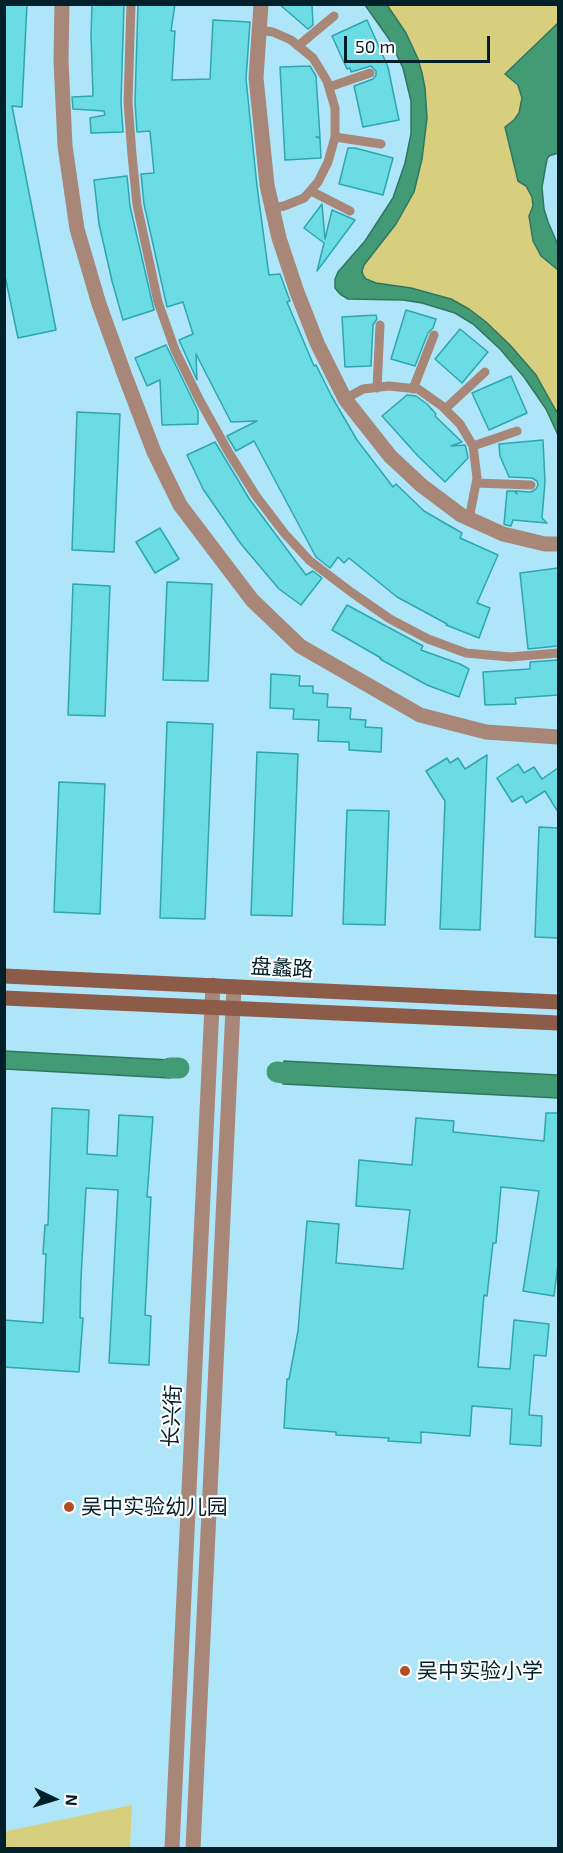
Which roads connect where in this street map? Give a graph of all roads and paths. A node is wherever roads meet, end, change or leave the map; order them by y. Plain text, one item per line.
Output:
1 (62, 4) edge
2 (131, 4) edge
3 (261, 4) edge
4 (334, 16) dead end
5 (259, 30) junction
6 (298, 46) junction
7 (370, 73) dead end
8 (329, 87) junction
9 (335, 137) junction
10 (381, 144) dead end
11 (311, 190) junction
12 (273, 208) junction
13 (350, 212) dead end
14 (380, 325) dead end
15 (434, 336) dead end
16 (485, 372) dead end
17 (376, 388) junction
18 (413, 389) junction
19 (345, 399) junction
20 (445, 409) junction
21 (517, 431) dead end
22 (472, 446) junction
23 (476, 483) junction
24 (531, 485) dead end
25 (469, 519) junction
26 (558, 544) edge
27 (558, 653) edge
28 (558, 736) edge
29 (4, 976) edge
30 (213, 986) junction
31 (234, 987) junction
32 (4, 998) edge
33 (558, 1002) edge
34 (212, 1007) junction
35 (232, 1008) junction
36 (558, 1023) edge
37 (172, 1848) edge
38 (194, 1848) edge

1 - 28 street
2 - 27 lane
3 - 5 street
4 - 6 lane
5 - 6 lane
5 - 12 street
6 - 8 lane
7 - 8 lane
8 - 9 lane
9 - 10 lane
9 - 11 lane
11 - 12 lane
11 - 13 lane
12 - 19 street
14 - 17 lane
15 - 18 lane
16 - 20 lane
17 - 18 lane
17 - 19 lane
18 - 20 lane
19 - 25 street
20 - 22 lane
21 - 22 lane
22 - 23 lane
23 - 24 lane
23 - 25 lane
25 - 26 street
29 - 30 main road, 盘蠡路
30 - 31 main road, 盘蠡路
30 - 34 street, 长兴街
31 - 33 main road, 盘蠡路
31 - 35 street, 长兴街
32 - 34 main road, 盘蠡路
34 - 35 main road, 盘蠡路
34 - 37 street, 长兴街
35 - 36 main road, 盘蠡路
35 - 38 street, 长兴街

